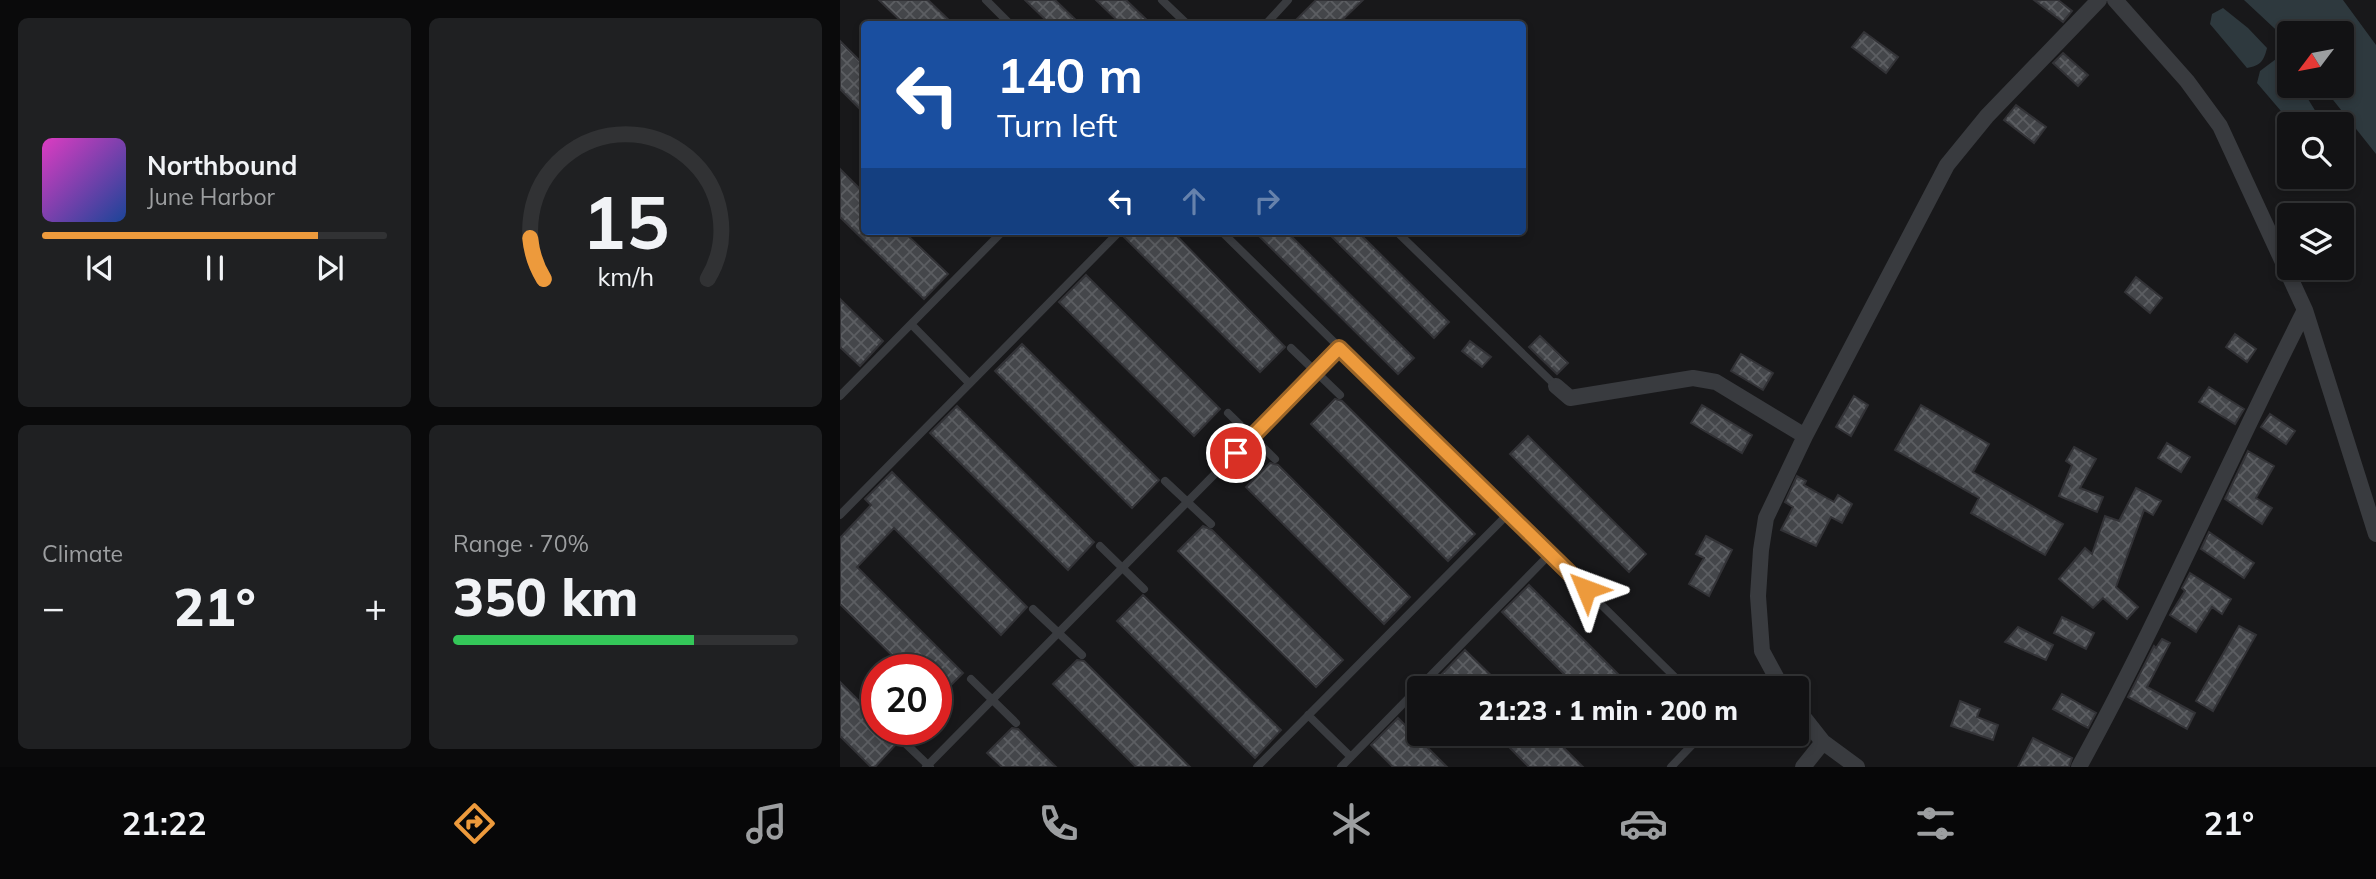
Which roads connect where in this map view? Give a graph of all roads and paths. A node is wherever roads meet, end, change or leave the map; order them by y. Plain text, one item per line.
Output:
1 (986, 0) edge
2 (1162, 0) edge
3 (1288, 0) edge
4 (2099, 0) edge
5 (2115, 0) edge
6 (1007, 21) edge
7 (1184, 21) edge
8 (1269, 21) edge
9 (999, 235) edge
10 (1116, 235) edge
11 (1225, 235) edge
12 (1400, 235) edge
13 (2305, 310) junction
14 (911, 324) junction
15 (1291, 348) dead end
16 (1339, 348) junction
17 (1316, 372) junction
18 (970, 383) junction
19 (1556, 386) joint
20 (1340, 395) dead end
21 (840, 396) edge
22 (1228, 413) dead end
23 (1252, 436) junction
24 (1805, 436) junction
25 (1275, 458) dead end
26 (1165, 481) dead end
27 (1187, 502) junction
28 (1508, 514) junction
29 (840, 515) edge
30 (1211, 524) dead end
31 (2376, 534) edge
32 (1100, 546) dead end
33 (1550, 554) junction
34 (1122, 568) junction
35 (1144, 589) dead end
36 (1033, 609) dead end
37 (1058, 633) junction
38 (1082, 655) dead end
39 (1674, 676) edge
40 (1776, 676) edge
41 (971, 679) dead end
42 (992, 700) junction
43 (1308, 715) junction
44 (1016, 723) dead end
45 (1809, 725) edge
46 (1823, 743) junction
47 (907, 745) edge
48 (1691, 746) edge
49 (1351, 757) junction
50 (928, 766) edge
51 (1257, 767) edge
52 (1341, 767) edge
53 (1671, 767) edge
54 (1802, 767) edge
55 (1857, 767) edge
56 (2079, 767) edge

1 - 6 lane
2 - 7 lane
3 - 8 lane
4 - 24 street
5 - 13 street
9 - 14 lane
10 - 18 lane
11 - 16 lane
12 - 19 lane
13 - 31 street
13 - 56 street
14 - 18 lane
14 - 21 lane
15 - 17 lane
16 - 17 lane
16 - 28 lane
17 - 20 lane
17 - 23 lane
18 - 29 lane
19 - 24 street
22 - 23 lane
23 - 25 lane
23 - 27 lane
24 - 40 street
26 - 27 lane
27 - 30 lane
27 - 34 lane
28 - 33 lane
28 - 43 lane
32 - 34 lane
33 - 39 lane
33 - 49 lane
34 - 35 lane
34 - 37 lane
36 - 37 lane
37 - 38 lane
37 - 42 lane
41 - 42 lane
42 - 44 lane
42 - 50 lane
43 - 49 lane
43 - 51 lane
45 - 46 street
46 - 54 street
46 - 55 street
47 - 50 lane
48 - 53 lane
49 - 52 lane

